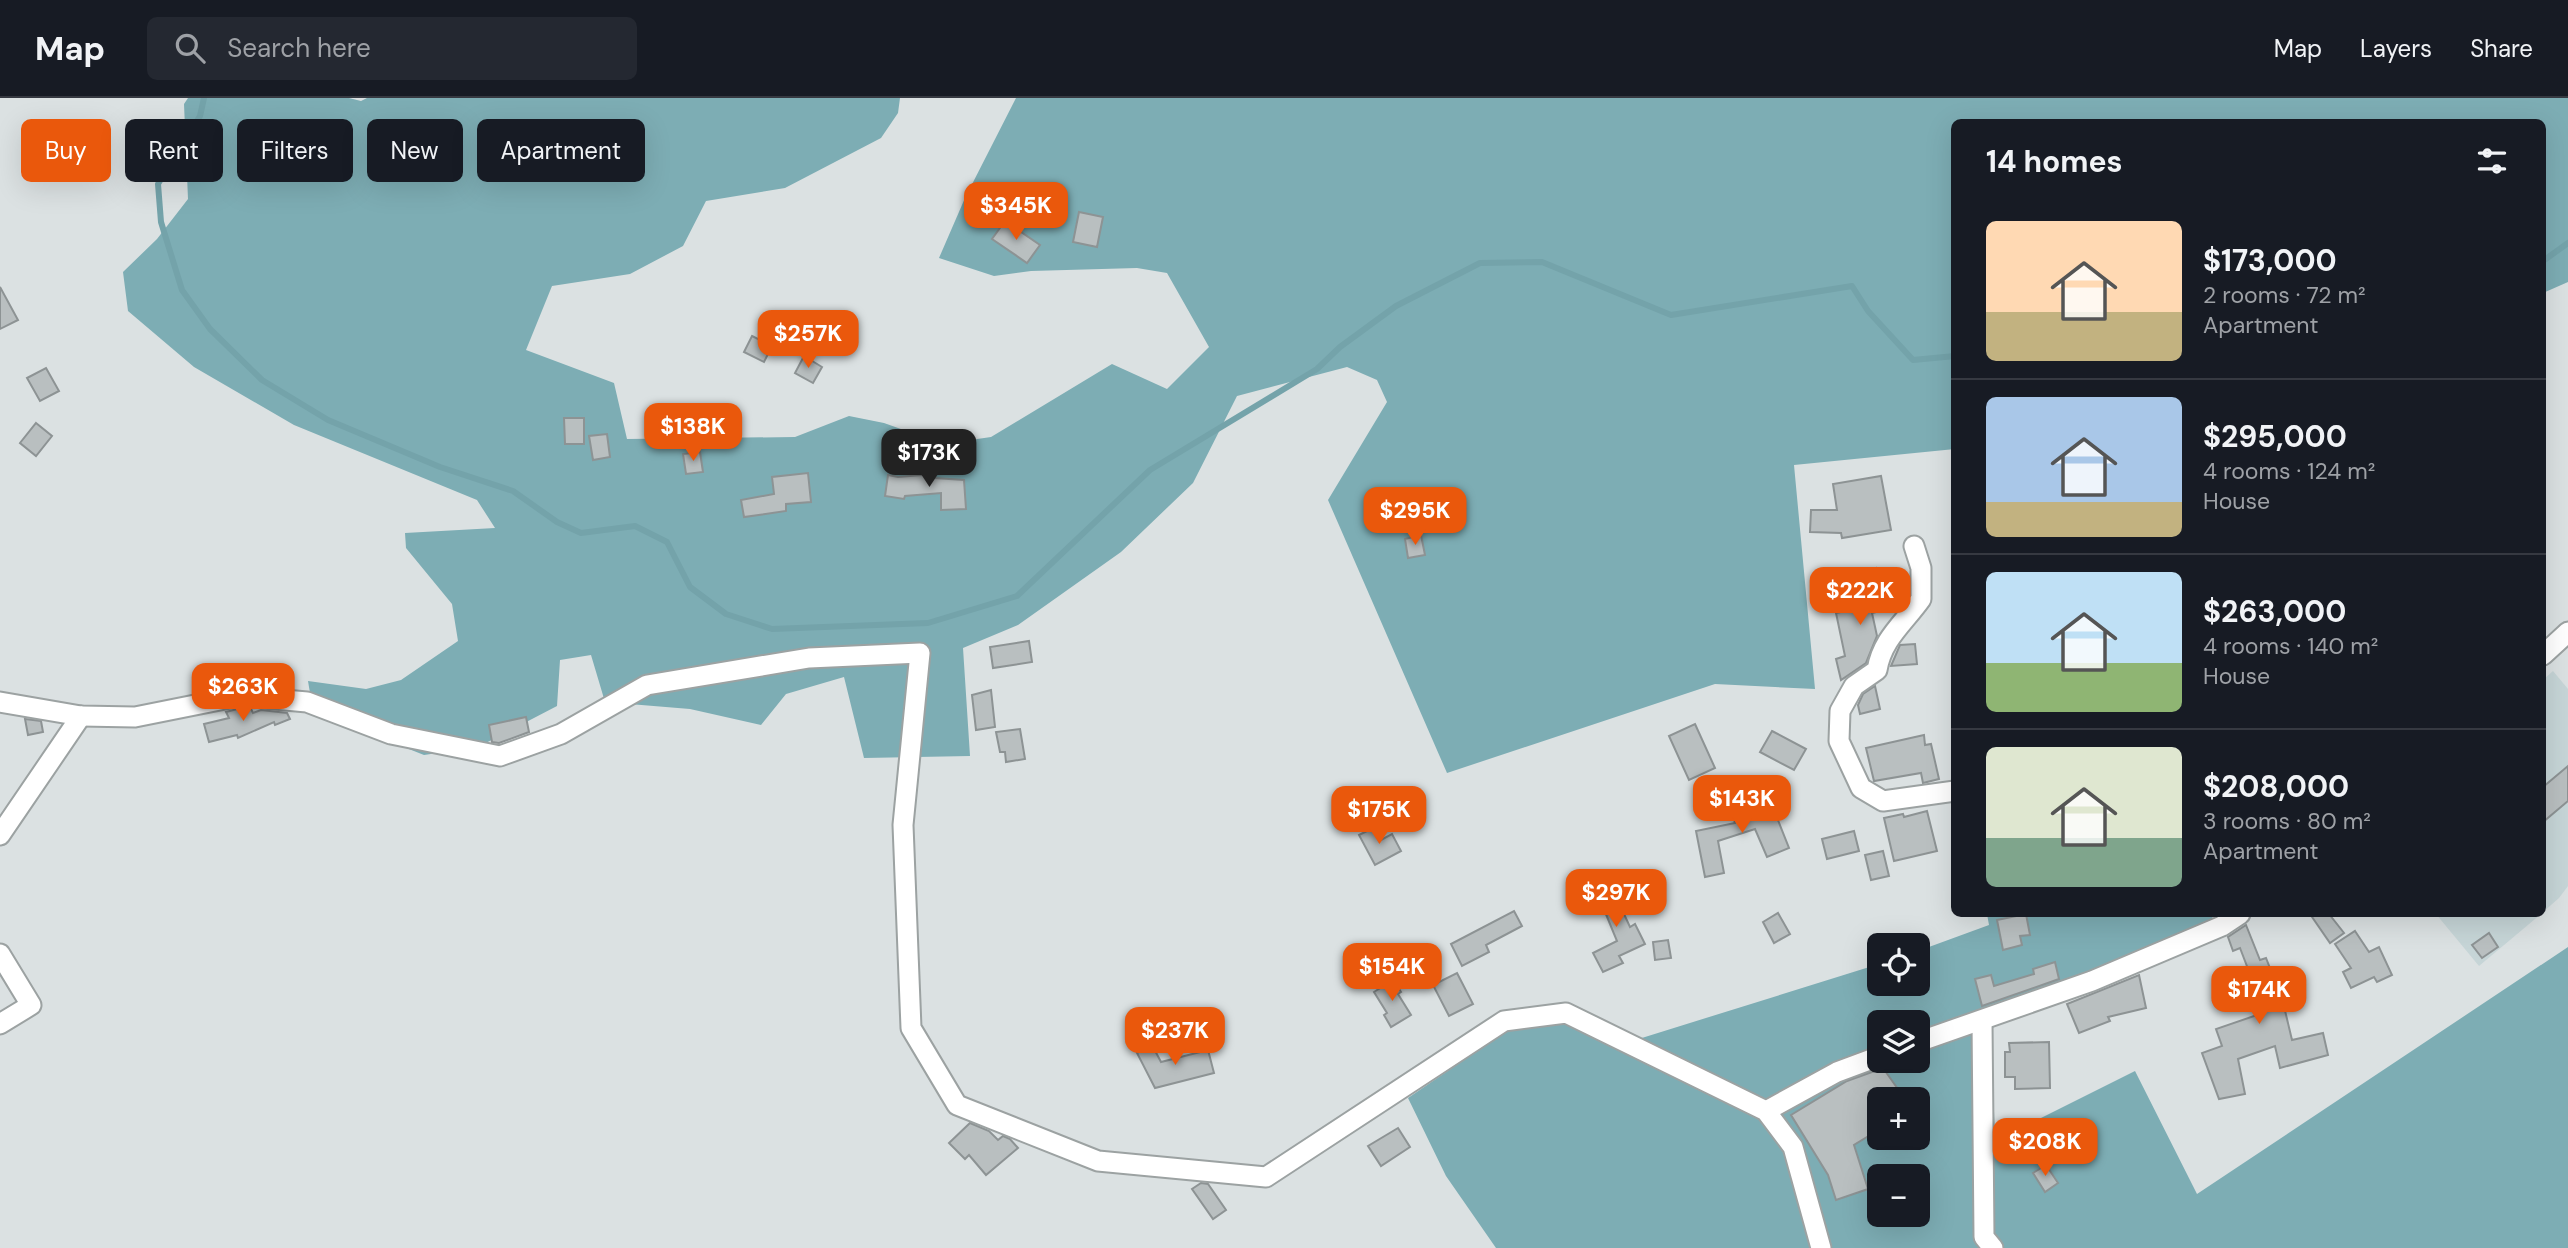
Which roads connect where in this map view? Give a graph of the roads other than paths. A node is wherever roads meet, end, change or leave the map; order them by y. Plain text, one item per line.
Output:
1 (1914, 546) dead end
2 (2568, 632) edge
3 (2546, 652) edge
4 (0, 702) edge
5 (81, 716) junction
6 (1951, 792) edge
7 (0, 835) edge
8 (2236, 917) edge
9 (0, 954) edge
10 (1982, 1021) junction
11 (0, 1024) edge
12 (1930, 1038) edge
13 (1867, 1061) edge
14 (1766, 1111) junction
15 (1821, 1248) edge
16 (1993, 1248) edge

1 - 6 street
2 - 3 street
4 - 5 street
5 - 7 street
5 - 14 street
8 - 10 street
9 - 11 street
10 - 12 street
10 - 16 street
13 - 14 street
14 - 15 street

